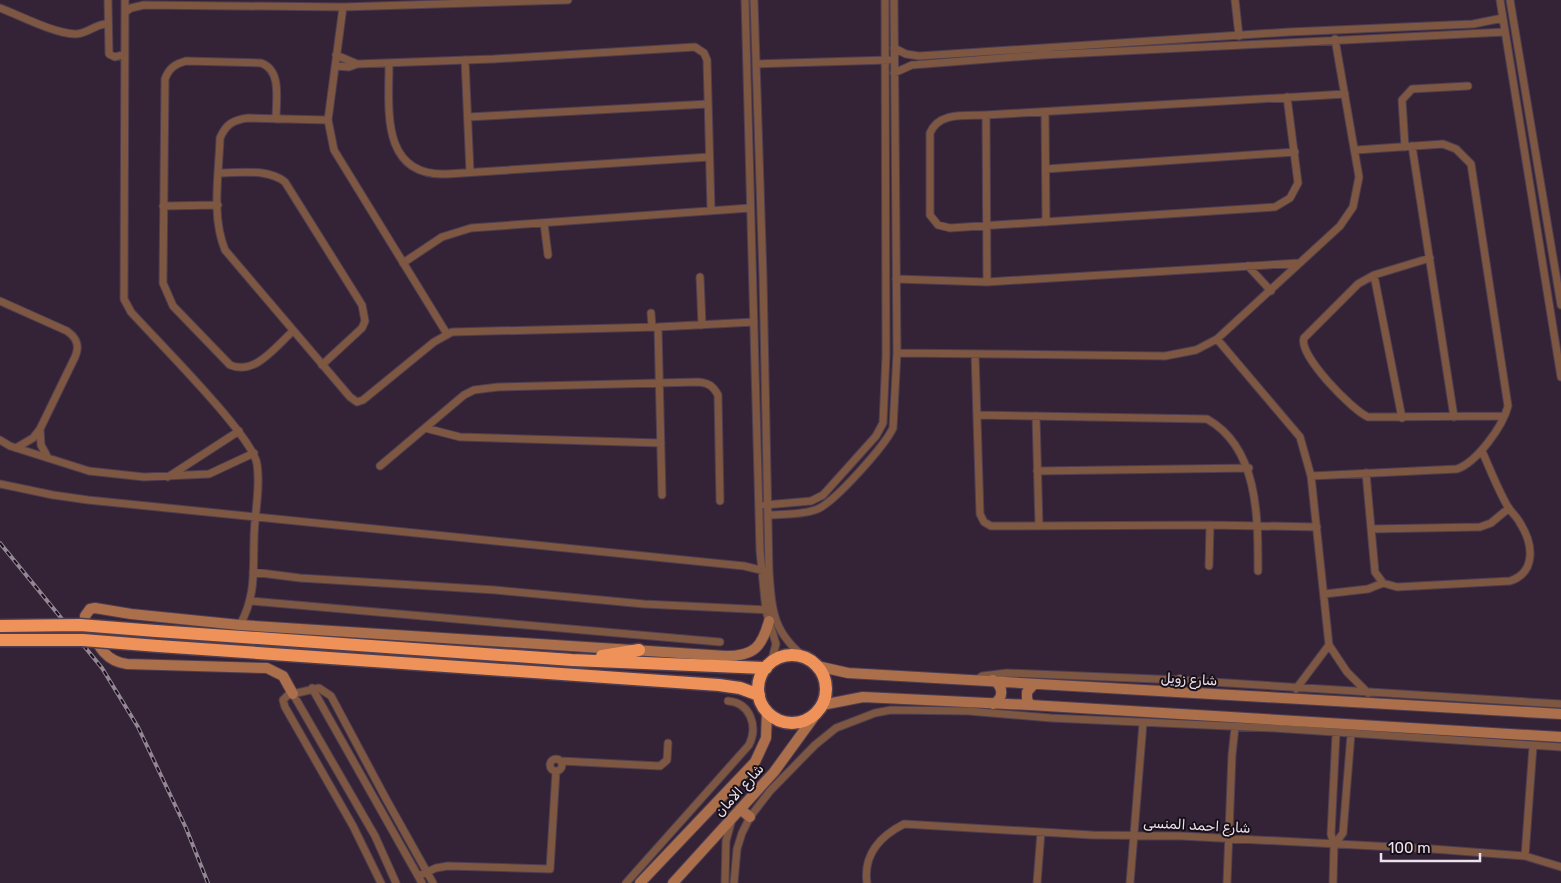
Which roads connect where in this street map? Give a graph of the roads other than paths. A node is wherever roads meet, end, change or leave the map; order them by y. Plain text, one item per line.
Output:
1 (108, 0) edge
2 (126, 0) edge
3 (568, 0) edge
4 (745, 0) edge
5 (754, 0) edge
6 (885, 0) edge
7 (894, 0) edge
8 (1235, 0) edge
9 (1500, 0) edge
10 (1510, 0) edge
11 (154, 3) edge
12 (255, 3) edge
13 (396, 3) edge
14 (343, 7) junction
15 (0, 8) edge
16 (125, 12) junction
17 (1503, 18) junction
18 (1479, 23) junction
19 (108, 24) junction
20 (1289, 32) junction
21 (1481, 32) junction
22 (1505, 32) junction
23 (1240, 36) junction
24 (1189, 38) junction
25 (1335, 39) junction
26 (1290, 41) junction
27 (1189, 47) junction
28 (894, 48) junction
29 (125, 54) junction
30 (336, 55) junction
31 (919, 56) junction
32 (465, 60) junction
33 (884, 60) junction
34 (894, 60) junction
35 (389, 63) junction
36 (357, 64) junction
37 (756, 64) junction
38 (919, 65) junction
39 (335, 66) junction
40 (894, 73) junction
41 (1523, 77) junction
42 (1512, 78) junction
43 (1468, 86) dead end
44 (1345, 94) junction
45 (1287, 97) junction
46 (708, 104) junction
47 (1045, 112) junction
48 (986, 115) junction
49 (468, 117) junction
50 (276, 119) junction
51 (328, 120) junction
52 (1408, 147) junction
53 (1356, 150) junction
54 (1295, 152) junction
55 (709, 156) junction
56 (1046, 168) junction
57 (470, 172) junction
58 (219, 174) junction
59 (885, 176) junction
60 (895, 176) junction
61 (218, 204) junction
62 (164, 206) junction
63 (750, 208) junction
64 (711, 210) junction
65 (1547, 219) junction
66 (1536, 221) junction
67 (1046, 222) junction
68 (544, 223) junction
69 (987, 226) junction
70 (548, 255) dead end
71 (1430, 258) junction
72 (402, 263) junction
73 (1299, 263) junction
74 (1248, 266) junction
75 (1558, 268) edge
76 (1374, 275) junction
77 (753, 276) junction
78 (764, 276) junction
79 (700, 277) dead end
80 (896, 279) junction
81 (1559, 279) edge
82 (987, 282) junction
83 (1270, 291) junction
84 (0, 301) edge
85 (1561, 306) edge
86 (651, 313) dead end
87 (754, 322) junction
88 (702, 325) junction
89 (655, 327) junction
90 (1557, 329) edge
91 (293, 331) junction
92 (447, 334) junction
93 (1216, 339) junction
94 (897, 353) junction
95 (975, 354) junction
96 (322, 365) junction
97 (1561, 377) edge
98 (660, 383) junction
99 (977, 415) junction
100 (1036, 416) junction
101 (1454, 416) junction
102 (1504, 416) junction
103 (1402, 418) junction
104 (424, 428) junction
105 (40, 429) junction
106 (239, 431) junction
107 (0, 440) edge
108 (661, 443) junction
109 (16, 448) junction
110 (1482, 450) junction
111 (254, 453) junction
112 (48, 458) junction
113 (854, 462) junction
114 (380, 466) dead end
115 (861, 468) junction
116 (1249, 468) junction
117 (1037, 471) junction
118 (1366, 473) junction
119 (1311, 476) junction
120 (167, 477) junction
121 (0, 484) edge
122 (662, 495) dead end
123 (720, 501) dead end
124 (759, 505) junction
125 (769, 505) junction
126 (1509, 508) junction
127 (769, 515) junction
128 (254, 517) junction
129 (1210, 525) junction
130 (1039, 526) junction
131 (1258, 526) junction
132 (1317, 528) junction
133 (1371, 529) junction
134 (760, 551) junction
135 (769, 551) junction
136 (1210, 566) dead end
137 (1258, 571) dead end
138 (253, 572) junction
139 (766, 572) junction
140 (1383, 583) junction
141 (1324, 594) junction
142 (251, 601) junction
143 (769, 614) junction
144 (240, 625) junction
145 (0, 626) edge
146 (0, 640) edge
147 (720, 642) dead end
148 (1329, 645) junction
149 (639, 650) junction
150 (572, 660) junction
151 (812, 663) junction
152 (769, 666) junction
153 (978, 679) junction
154 (993, 680) junction
155 (1180, 680) junction
156 (1034, 684) junction
157 (312, 688) junction
158 (1296, 689) junction
159 (1180, 692) junction
160 (1369, 693) junction
161 (293, 694) junction
162 (759, 695) junction
163 (728, 701) dead end
164 (993, 704) junction
165 (1561, 704) edge
166 (1030, 705) junction
167 (1477, 705) junction
168 (821, 707) junction
169 (767, 711) junction
170 (1561, 714) edge
171 (1143, 723) junction
172 (1274, 724) junction
173 (1235, 727) junction
174 (1336, 734) junction
175 (1351, 734) junction
176 (1464, 736) junction
177 (1561, 737) edge
178 (668, 743) dead end
179 (1533, 746) junction
180 (1561, 747) edge
181 (740, 809) junction
182 (750, 817) junction
183 (732, 818) junction
184 (1041, 832) junction
185 (1135, 834) junction
186 (1228, 840) junction
187 (1334, 845) junction
188 (1525, 856) junction
189 (1561, 867) edge
190 (428, 871) junction
191 (418, 876) junction
192 (381, 883) edge
193 (396, 883) edge
194 (422, 883) edge
195 (433, 883) edge
196 (626, 883) edge
197 (640, 883) edge
198 (673, 883) edge
199 (725, 883) edge
200 (734, 883) edge
201 (867, 883) edge
202 (1037, 883) edge
203 (1130, 883) edge
204 (1227, 883) edge
205 (1333, 883) edge

1 - 19 street
2 - 16 street
3 - 13 street
4 - 63 street
5 - 37 street
6 - 33 street
7 - 28 street
8 - 23 street
9 - 17 street
10 - 41 street
11 - 12 street
11 - 16 street
12 - 14 street
13 - 14 street
14 - 30 street
15 - 19 street
16 - 29 street
17 - 18 street
17 - 22 street
18 - 20 street
18 - 21 street
19 - 29 street
20 - 23 street
20 - 26 street
21 - 22 street
21 - 25 street
22 - 42 street
23 - 24 street
24 - 27 street
24 - 31 street
25 - 26 street
25 - 44 street
26 - 27 street
27 - 38 street
28 - 31 street
28 - 34 street
29 - 106 street
30 - 36 street
30 - 39 street
31 - 38 street
32 - 35 street
32 - 46 street
32 - 49 street
33 - 34 street
33 - 37 street
33 - 59 street
34 - 40 street
35 - 36 street
35 - 57 street
36 - 39 street
37 - 78 street
38 - 40 street
39 - 51 street
40 - 60 street
41 - 42 street
41 - 65 street
42 - 66 street
43 - 52 street
44 - 45 street
44 - 53 street
45 - 47 street
45 - 54 street
46 - 49 street
46 - 55 street
47 - 48 street
47 - 56 street
48 - 69 street
48 - 69 street
49 - 57 street
50 - 51 street
50 - 58 street
50 - 62 street
51 - 72 street
52 - 53 street
52 - 71 street
52 - 102 street
53 - 73 street
54 - 56 street
54 - 67 street
55 - 57 street
55 - 64 street
56 - 67 street
58 - 61 street
58 - 96 street
59 - 60 street
59 - 113 street
60 - 80 street
61 - 62 street
61 - 91 street
62 - 91 street
63 - 64 street
63 - 77 street
64 - 68 street
65 - 66 street
65 - 75 street
66 - 90 street
67 - 69 street
68 - 70 street
68 - 72 street
69 - 82 street
71 - 76 street
71 - 101 street
72 - 92 street
73 - 74 street
73 - 83 street
74 - 82 street
74 - 83 street
75 - 81 street
76 - 103 street
76 - 103 street
77 - 78 street
77 - 87 street
78 - 125 street
79 - 88 street
80 - 82 street
80 - 94 street
81 - 85 street
83 - 93 street
84 - 105 street
86 - 89 street
87 - 88 street
87 - 124 street
88 - 89 street
89 - 92 street
89 - 98 street
90 - 97 street
91 - 96 street
92 - 96 street
93 - 95 street
93 - 119 street
94 - 95 street
94 - 115 street
95 - 99 street
98 - 104 street
98 - 108 street
98 - 123 street
99 - 100 street
99 - 130 street
100 - 116 street
100 - 117 street
101 - 102 street
101 - 103 street
102 - 110 street
104 - 108 street
104 - 114 street
105 - 109 street
105 - 112 street
106 - 111 street
106 - 120 street
107 - 109 street
108 - 122 street
109 - 112 street
110 - 118 street
110 - 126 street
111 - 120 street
111 - 128 street
112 - 120 street
113 - 115 street
113 - 125 street
115 - 127 street
116 - 117 street
116 - 131 street
117 - 130 street
118 - 119 street
118 - 133 street
119 - 132 street
121 - 128 street
124 - 125 street
124 - 134 street
125 - 127 street
126 - 133 street
126 - 140 street
127 - 135 street
128 - 138 street
128 - 139 street
129 - 130 street
129 - 131 street
129 - 136 street
131 - 132 street
131 - 137 street
132 - 141 street
133 - 140 street
134 - 135 street
134 - 139 street
135 - 139 street
138 - 142 street
138 - 143 street
139 - 143 street
140 - 141 street
141 - 148 street
142 - 144 street
142 - 147 street
143 - 149 main road
143 - 151 street
143 - 152 street
144 - 149 main road
144 - 161 main road
145 - 150 highway, bridge
146 - 162 highway, bridge
148 - 158 street
148 - 160 street
149 - 150 highway
150 - 152 highway
151 - 152 highway
151 - 153 main road, شارع زويل
151 - 168 highway
152 - 162 highway
153 - 154 main road, شارع زويل
153 - 155 street
154 - 156 main road, شارع زويل
154 - 164 main road
155 - 158 street
155 - 159 main road
156 - 159 main road, شارع زويل
156 - 166 main road
157 - 161 street
157 - 190 street
157 - 191 street
158 - 160 street
159 - 167 main road, شارع زويل
160 - 167 street
161 - 192 street
161 - 193 street
162 - 169 highway
163 - 196 street
164 - 166 main road
164 - 168 main road
165 - 167 street
166 - 172 main road
167 - 170 main road, شارع زويل
168 - 169 highway
168 - 181 main road, شارع الامان
169 - 197 main road, شارع الامان
171 - 173 street
171 - 182 street
171 - 185 street
172 - 173 street
172 - 174 street
172 - 176 main road
173 - 186 street
174 - 175 street
174 - 187 street
175 - 176 street
175 - 187 street
176 - 177 main road
176 - 179 street
178 - 190 street
179 - 180 street
179 - 188 street
181 - 182 main road
181 - 183 main road, شارع الامان
182 - 200 street
183 - 198 main road, شارع الامان
183 - 199 street
184 - 185 street, شارع احمد المنسى
184 - 201 street, شارع احمد المنسى
184 - 202 street
185 - 186 street, شارع احمد المنسى
185 - 203 street
186 - 187 street, شارع احمد المنسى
186 - 204 street
187 - 188 street, شارع احمد المنسى
187 - 205 street
188 - 189 street, شارع احمد المنسى
190 - 191 street
190 - 195 street
191 - 194 street

